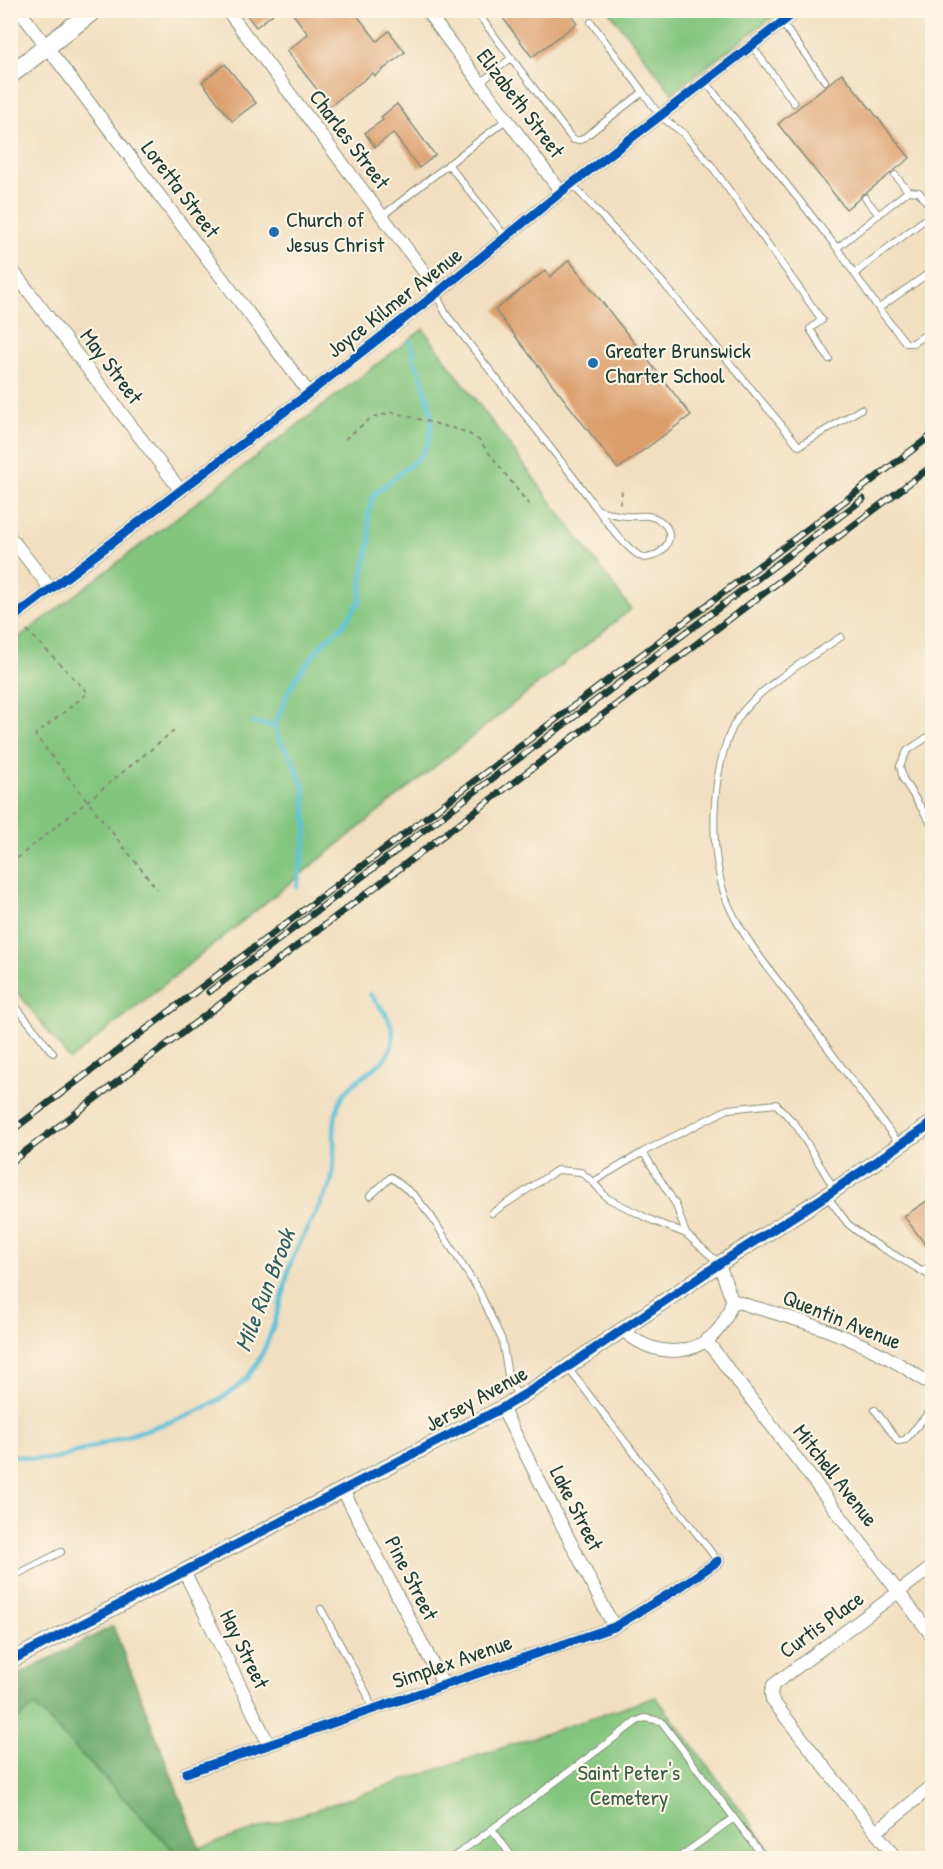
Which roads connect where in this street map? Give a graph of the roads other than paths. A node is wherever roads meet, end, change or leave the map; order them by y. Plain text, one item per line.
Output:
1 (19, 10) edge
2 (94, 10) edge
3 (226, 10) edge
4 (426, 10) edge
5 (475, 10) edge
6 (798, 10) edge
7 (591, 22) dead end
8 (782, 23) junction
9 (752, 46) junction
10 (47, 47) junction
11 (511, 58) junction
12 (10, 75) edge
13 (705, 81) junction
14 (825, 81) dead end
15 (480, 83) junction
16 (643, 92) junction
17 (794, 103) dead end
18 (660, 116) junction
19 (507, 119) junction
20 (448, 164) junction
21 (896, 174) dead end
22 (572, 183) junction
23 (908, 191) junction
24 (561, 192) junction
25 (865, 198) dead end
26 (933, 209) edge
27 (933, 214) edge
28 (879, 215) junction
29 (382, 216) junction
30 (506, 237) junction
31 (837, 248) junction
32 (10, 267) edge
33 (933, 271) edge
34 (855, 273) junction
35 (436, 294) junction
36 (879, 308) junction
37 (933, 330) edge
38 (829, 359) dead end
39 (309, 393) junction
40 (861, 410) dead end
41 (181, 491) junction
42 (599, 510) junction
43 (10, 537) edge
44 (50, 588) junction
45 (10, 620) edge
46 (841, 637) dead end
47 (933, 734) edge
48 (933, 825) edge
49 (10, 999) edge
50 (53, 1053) dead end
51 (933, 1123) edge
52 (900, 1145) junction
53 (643, 1152) junction
54 (593, 1182) junction
55 (831, 1193) junction
56 (370, 1196) dead end
57 (492, 1213) dead end
58 (686, 1234) junction
59 (719, 1264) junction
60 (933, 1265) edge
61 (923, 1271) junction
62 (933, 1276) edge
63 (732, 1300) junction
64 (623, 1330) junction
65 (706, 1340) junction
66 (567, 1367) junction
67 (933, 1386) edge
68 (519, 1398) junction
69 (502, 1408) junction
70 (933, 1409) edge
71 (874, 1410) dead end
72 (343, 1490) junction
73 (61, 1552) dead end
74 (718, 1560) joint
75 (933, 1568) edge
76 (184, 1571) junction
77 (10, 1578) edge
78 (899, 1592) junction
79 (321, 1609) dead end
80 (614, 1627) junction
81 (933, 1636) edge
82 (10, 1661) edge
83 (443, 1684) junction
84 (372, 1709) junction
85 (269, 1745) junction
86 (186, 1773) dead end
87 (933, 1786) edge
88 (734, 1818) junction
89 (492, 1830) junction
90 (876, 1832) junction
91 (241, 1858) edge
92 (259, 1858) edge
93 (453, 1858) edge
94 (513, 1858) edge
95 (678, 1858) edge
96 (764, 1858) edge
97 (896, 1858) edge

1 - 10 street, Loretta Street
2 - 10 main road
3 - 29 street, Charles Street
4 - 15 street, Elizabeth Street
5 - 11 lane
6 - 8 street, Joyce Kilmer Avenue
7 - 16 lane
8 - 9 street, Joyce Kilmer Avenue
8 - 14 lane
9 - 13 street, Joyce Kilmer Avenue
9 - 17 lane
10 - 12 main road
10 - 39 street, Loretta Street
11 - 15 lane
11 - 16 lane
13 - 18 street, Joyce Kilmer Avenue
13 - 31 lane
15 - 19 street, Elizabeth Street
16 - 18 lane
18 - 22 street, Joyce Kilmer Avenue
18 - 38 lane
19 - 20 lane
19 - 24 street, Elizabeth Street
20 - 29 lane
20 - 30 lane
21 - 23 lane
22 - 24 street, Joyce Kilmer Avenue
22 - 40 lane
23 - 26 lane
23 - 28 lane
24 - 30 street, Joyce Kilmer Avenue
25 - 28 lane
27 - 34 lane
28 - 31 lane
29 - 35 street, Charles Street
30 - 35 street, Joyce Kilmer Avenue
31 - 34 lane
32 - 41 street, May Street
33 - 36 lane
34 - 36 lane
35 - 39 street, Joyce Kilmer Avenue
35 - 42 lane
36 - 37 lane
39 - 41 street, Joyce Kilmer Avenue
41 - 44 street, Joyce Kilmer Avenue
42 - 42 lane
43 - 44 street
44 - 45 street, Joyce Kilmer Avenue
46 - 52 lane
47 - 48 lane
49 - 50 lane
51 - 52 street, Jersey Avenue
52 - 55 street, Jersey Avenue
53 - 54 lane
53 - 55 lane
53 - 58 lane
54 - 57 lane
54 - 58 lane
55 - 59 street, Jersey Avenue
55 - 61 lane
56 - 68 lane
58 - 59 lane
59 - 63 street
59 - 64 street, Jersey Avenue
60 - 61 lane
61 - 62 lane
63 - 65 street
63 - 67 street, Quentin Avenue
64 - 65 street
64 - 66 street, Jersey Avenue
65 - 78 street, Mitchell Avenue
66 - 68 street, Jersey Avenue
66 - 74 lane
68 - 69 street, Jersey Avenue
69 - 72 street, Jersey Avenue
69 - 80 street, Lake Street
70 - 71 lane
72 - 76 street, Jersey Avenue
72 - 83 street, Pine Street
73 - 77 lane
74 - 80 street, Simplex Avenue
75 - 78 street, Curtis Place
76 - 82 street, Jersey Avenue
76 - 85 street, Hay Street
78 - 81 street, Mitchell Avenue
78 - 90 street, Curtis Place
79 - 84 lane
80 - 83 street, Simplex Avenue
83 - 84 street, Simplex Avenue
84 - 85 street, Simplex Avenue
85 - 86 street, Simplex Avenue
87 - 90 street
88 - 89 lane
88 - 95 lane
88 - 96 lane
89 - 93 lane
89 - 94 lane
90 - 97 street
91 - 92 lane

